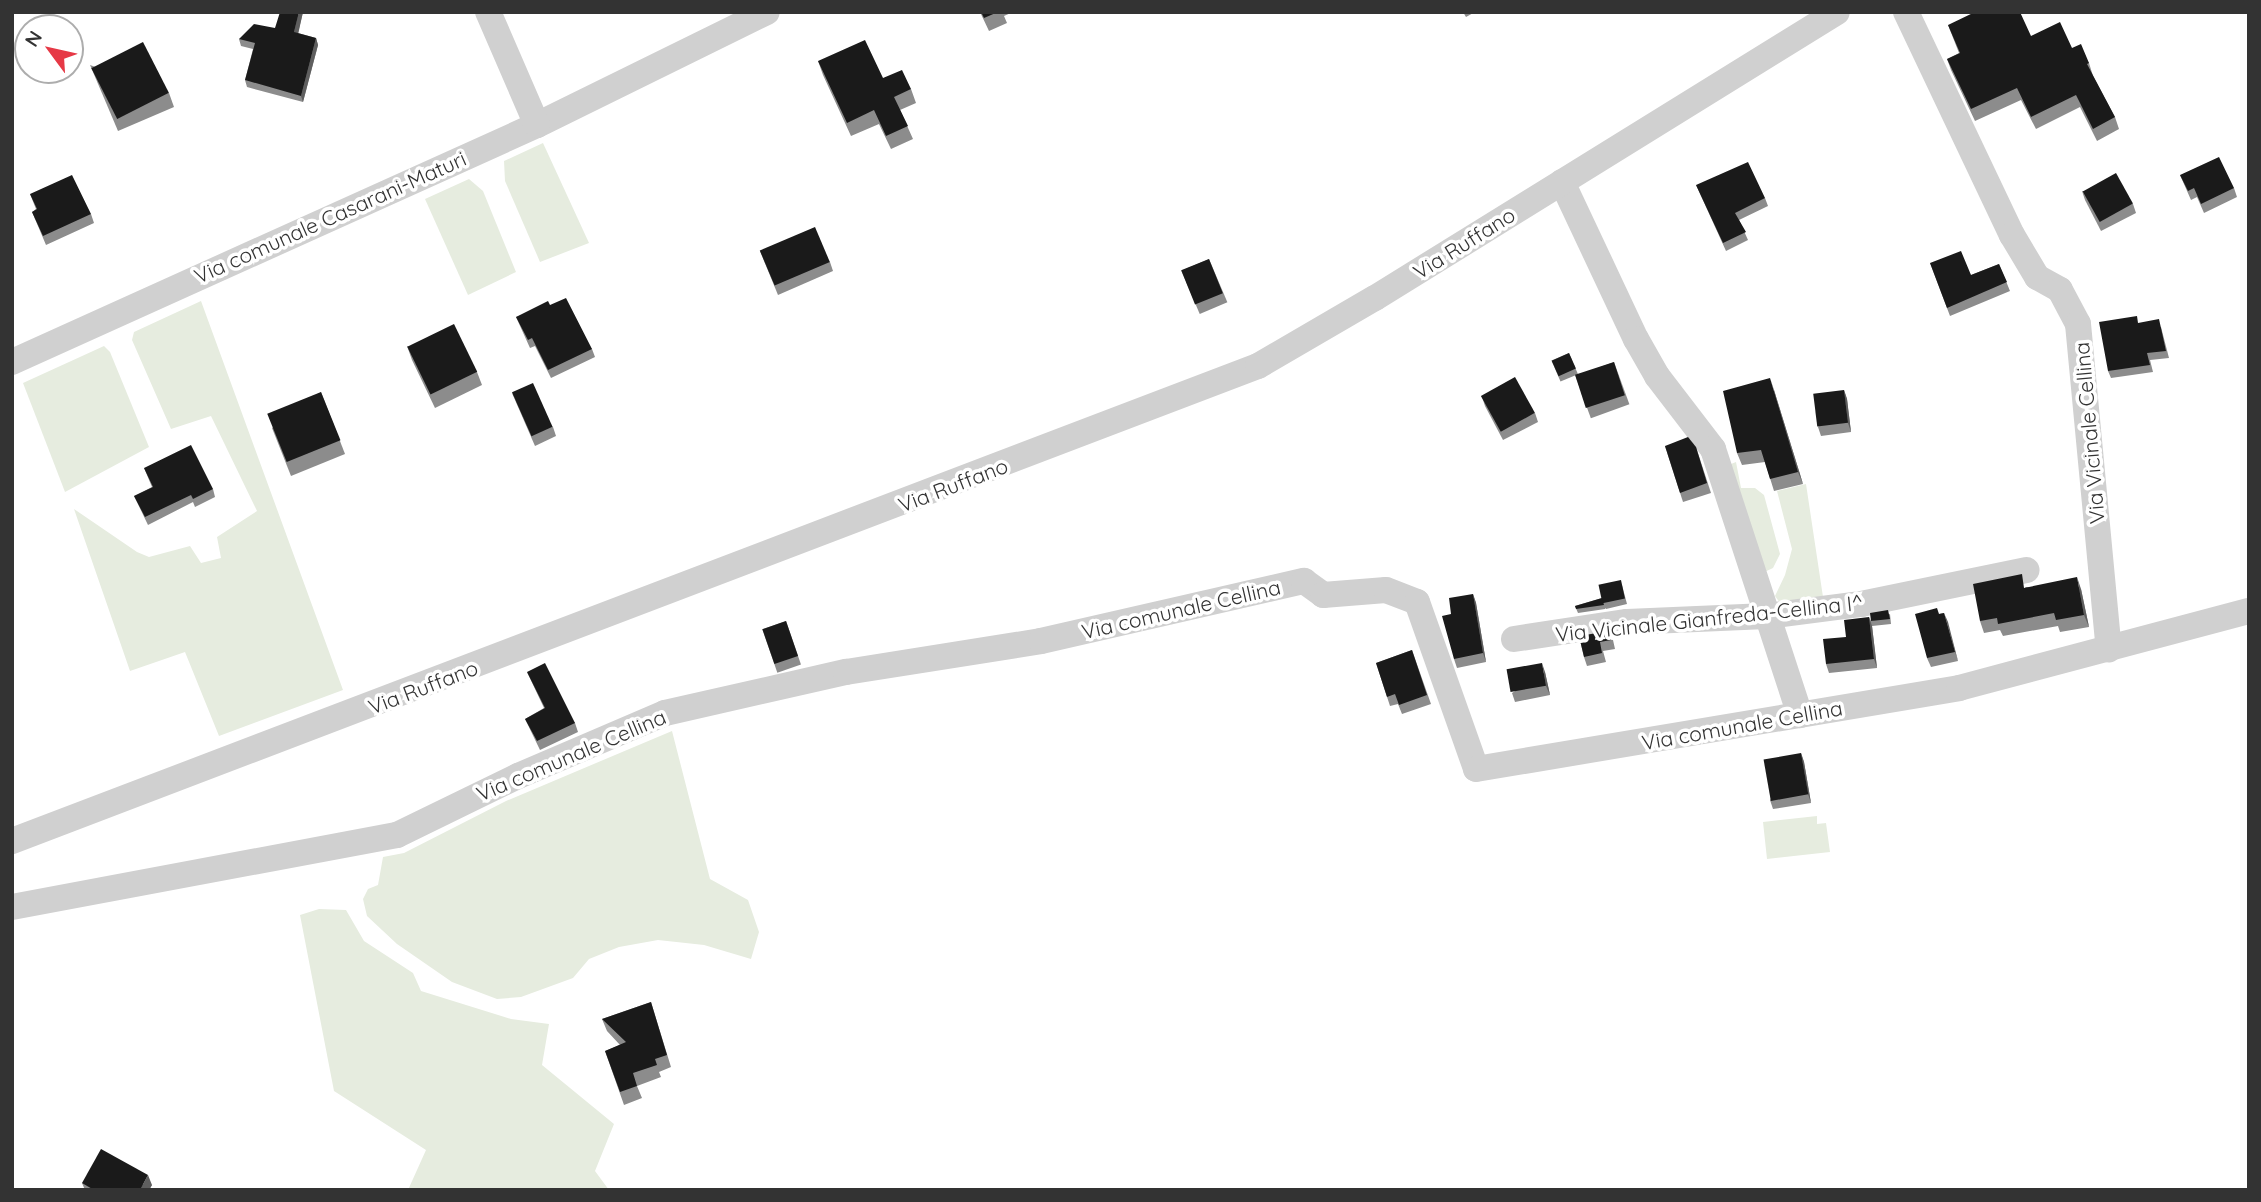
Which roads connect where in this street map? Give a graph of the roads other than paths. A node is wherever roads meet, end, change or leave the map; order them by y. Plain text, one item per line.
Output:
1 (488, 12) edge
2 (767, 12) edge
3 (1837, 12) edge
4 (1906, 12) edge
5 (537, 125) junction
6 (1562, 182) junction
7 (12, 362) edge
8 (2027, 570) dead end
9 (2249, 611) edge
10 (1767, 617) junction
11 (1514, 639) dead end
12 (2109, 650) junction
13 (1800, 715) junction
14 (12, 841) edge
15 (12, 907) edge

1 - 5 street
2 - 5 street, Via comunale Casarani-Maturi
3 - 6 street, Via Ruffano
4 - 12 street, Via Vicinale Cellina
5 - 7 street, Via comunale Casarani-Maturi
6 - 10 street
6 - 14 street, Via Ruffano
8 - 10 street, Via Vicinale Gianfreda-Cellina I^
9 - 12 street, Via comunale Cellina
10 - 11 street, Via Vicinale Gianfreda-Cellina I^
10 - 13 street
12 - 13 street, Via comunale Cellina
13 - 15 street, Via comunale Cellina

